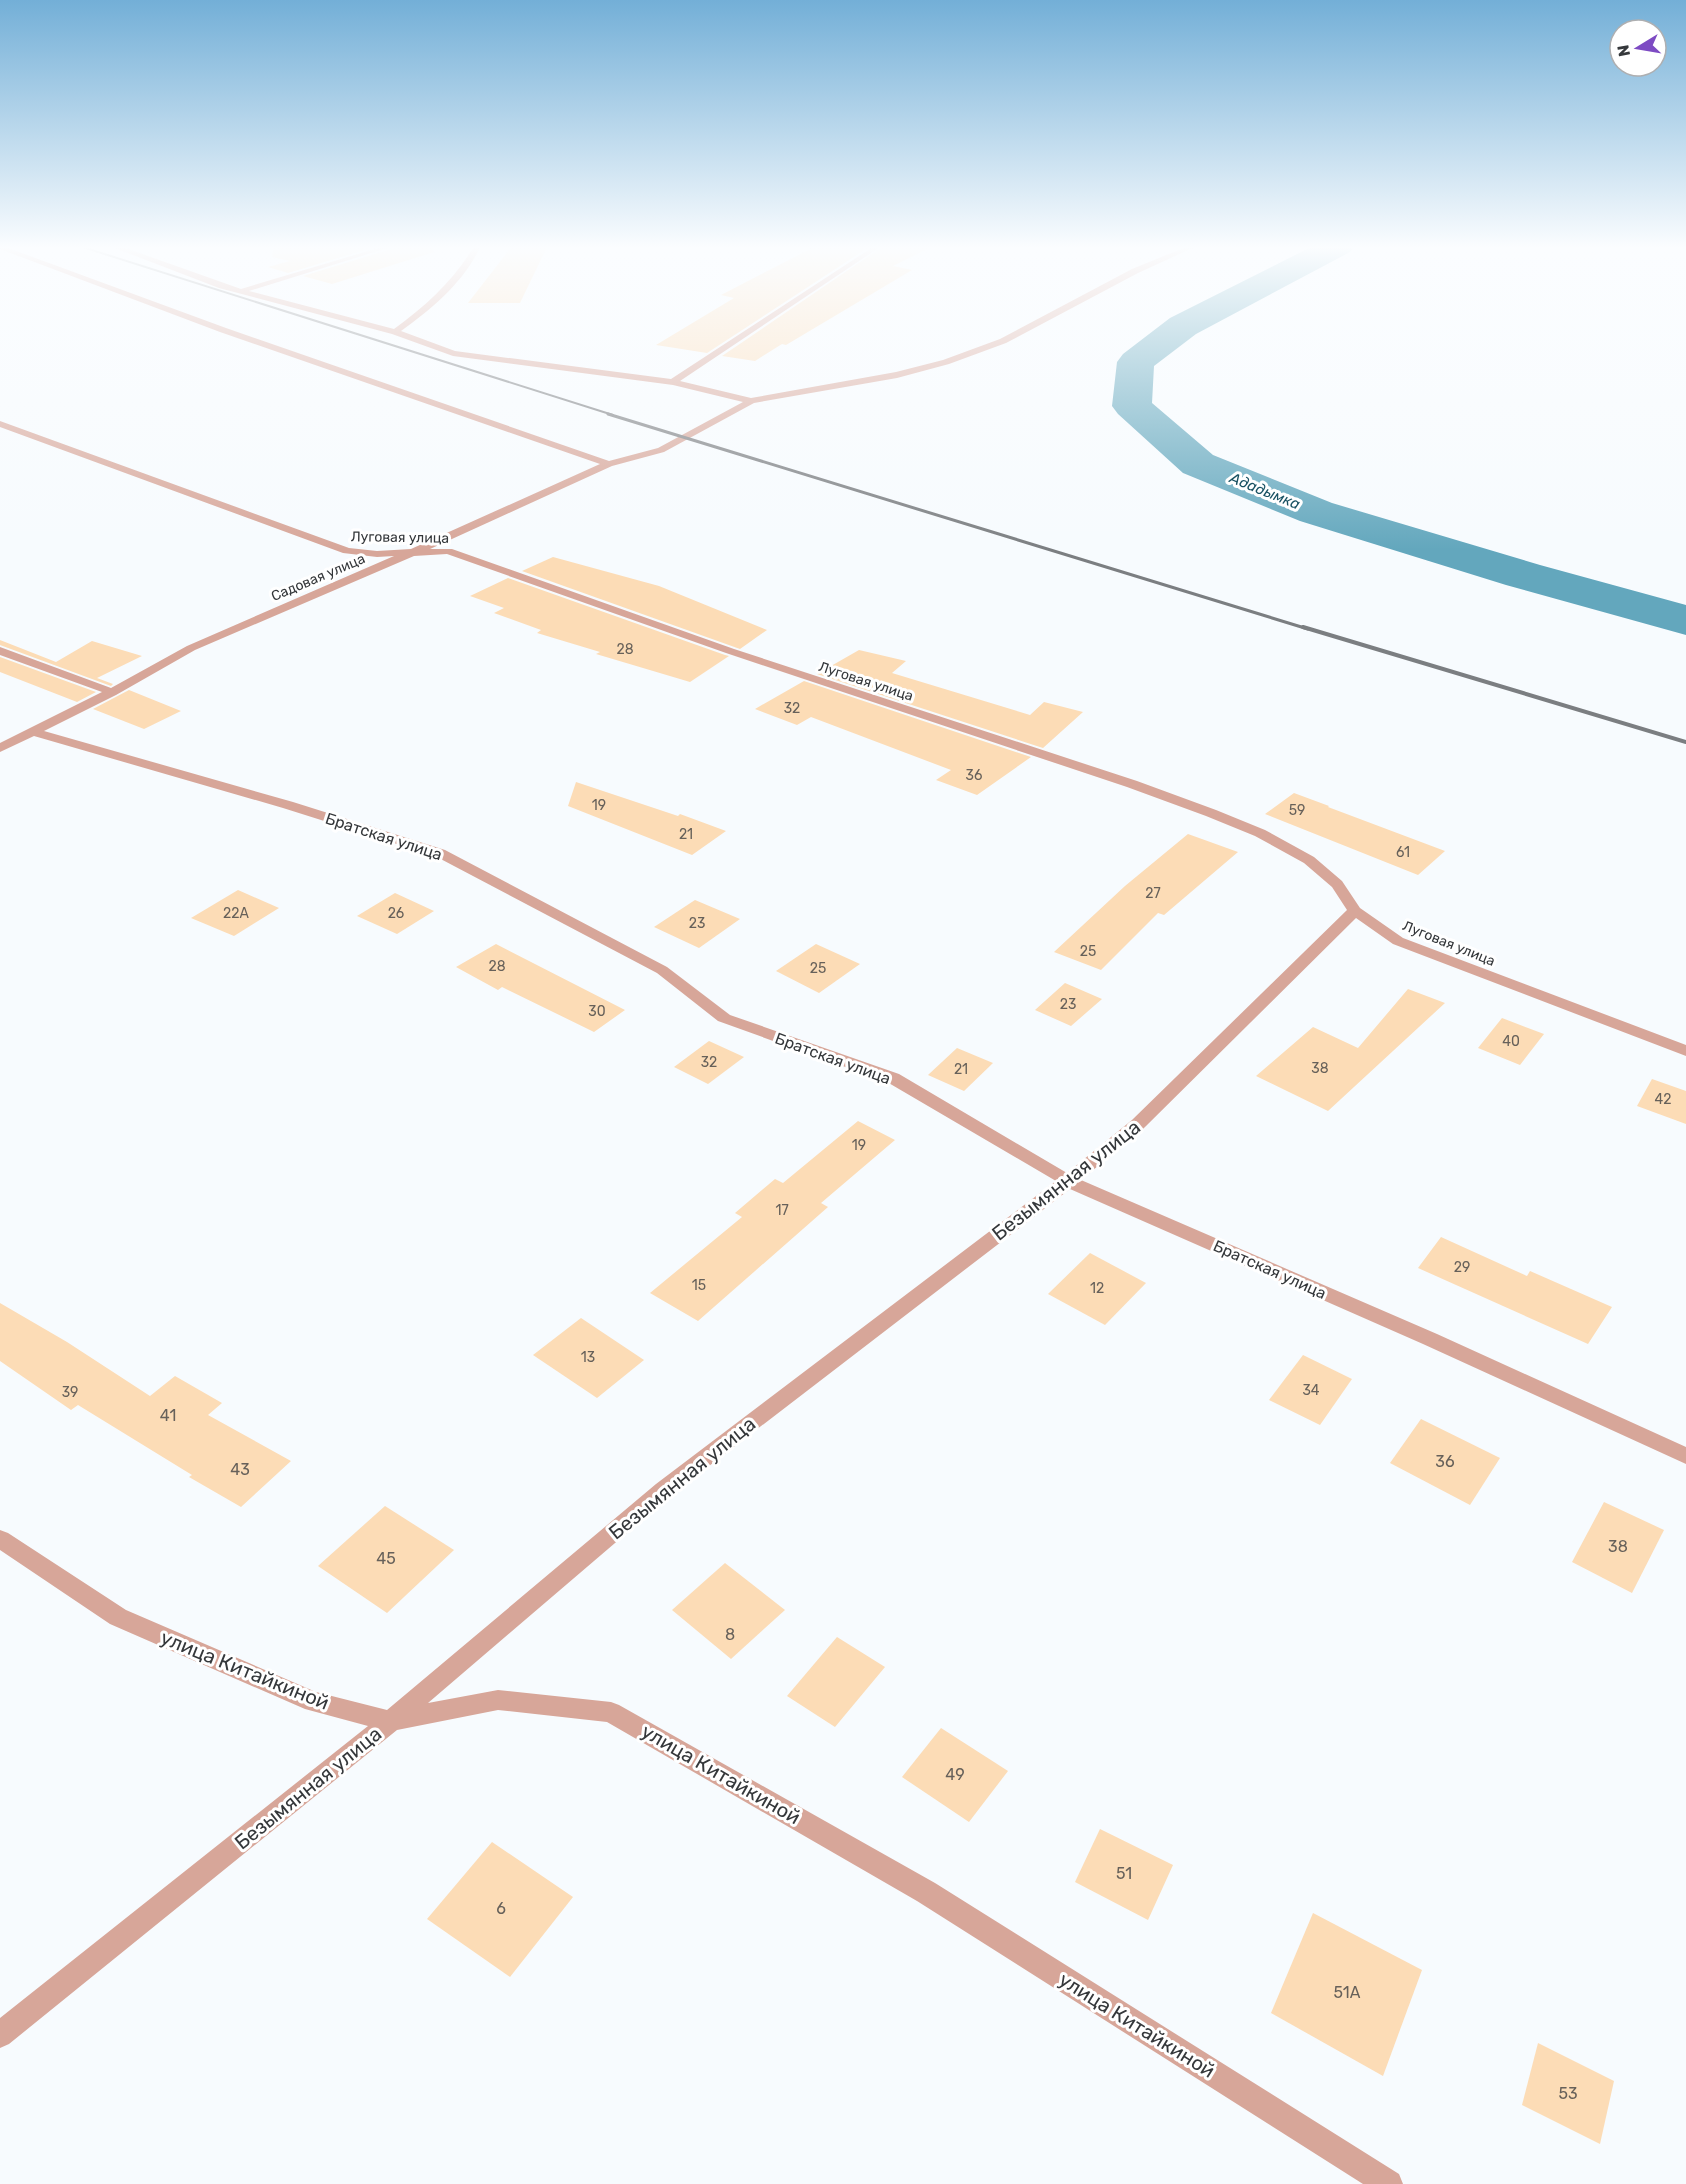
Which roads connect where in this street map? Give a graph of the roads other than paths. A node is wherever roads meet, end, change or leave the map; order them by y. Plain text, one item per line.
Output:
1 (272, 347) edge
2 (436, 347) edge
3 (725, 347) edge
4 (987, 347) edge
5 (673, 381) junction
6 (751, 401) junction
7 (1, 425) edge
8 (609, 464) junction
9 (416, 551) junction
10 (0, 651) edge
11 (112, 692) junction
12 (33, 732) junction
13 (0, 748) edge
14 (1355, 911) junction
15 (1686, 1052) edge
16 (1068, 1181) junction
17 (1686, 1456) edge
18 (0, 1539) edge
19 (391, 1721) junction
20 (0, 2035) edge
21 (1389, 2184) edge

1 - 8 street
2 - 5 street
3 - 5 street
4 - 6 street
5 - 6 street
6 - 8 street, Садовая улица
7 - 9 street, Луговая улица
8 - 9 street, Садовая улица
9 - 11 street, Садовая улица
9 - 14 street, Луговая улица
10 - 11 street
11 - 12 street, Садовая улица
12 - 13 street, Садовая улица
12 - 16 street, Братская улица
14 - 15 street, Луговая улица
14 - 16 street, Безымянная улица
16 - 17 street, Братская улица
16 - 19 street, Безымянная улица
18 - 19 street, улица Китайкиной
19 - 20 street, Безымянная улица
19 - 21 street, улица Китайкиной

